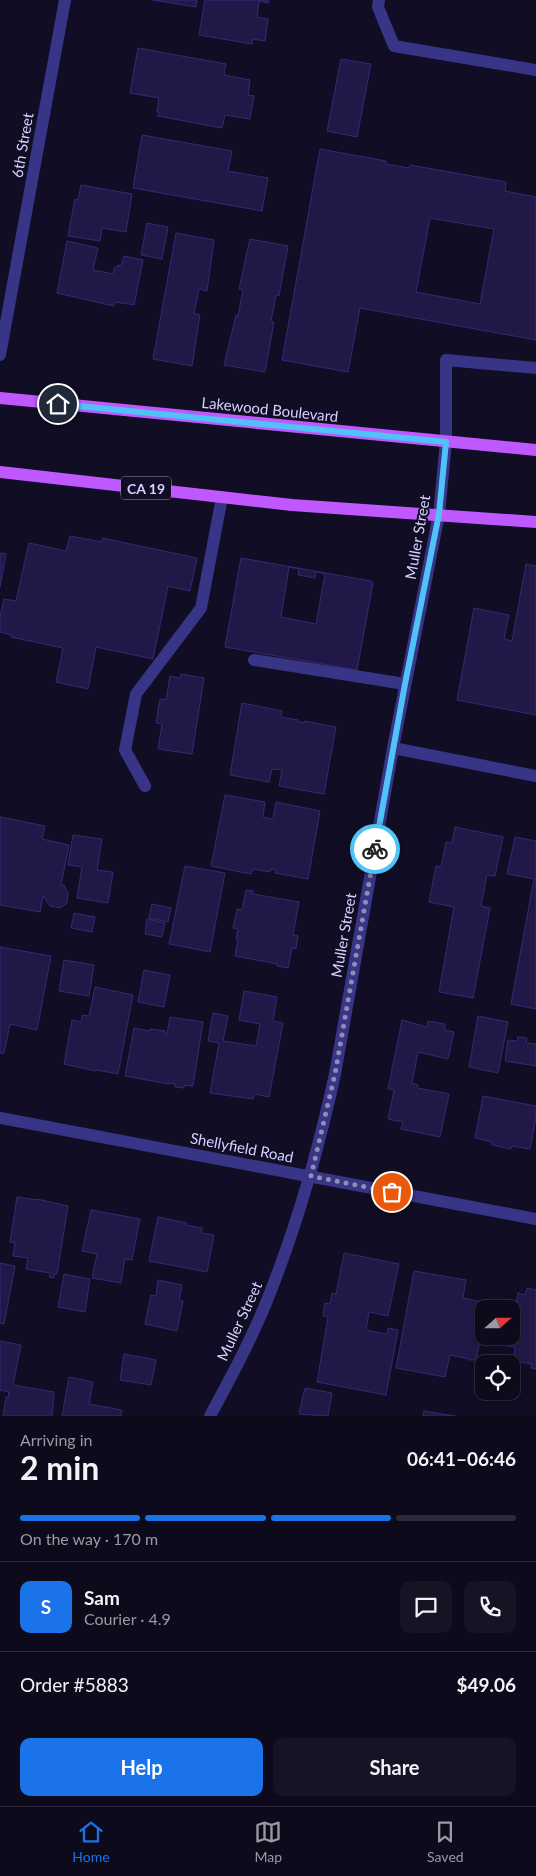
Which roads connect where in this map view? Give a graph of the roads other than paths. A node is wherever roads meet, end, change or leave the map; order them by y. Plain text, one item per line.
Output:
1 (65, 0) edge
2 (379, 0) edge
3 (536, 70) edge
4 (0, 355) edge
5 (536, 368) edge
6 (0, 398) edge
7 (446, 442) junction
8 (536, 450) edge
9 (0, 472) edge
10 (222, 497) junction
11 (439, 514) junction
12 (536, 522) edge
13 (254, 660) dead end
14 (405, 684) junction
15 (393, 748) junction
16 (536, 776) edge
17 (145, 786) dead end
18 (0, 1118) edge
19 (311, 1176) junction
20 (536, 1219) edge
21 (210, 1416) edge

1 - 4 street, 6th Street
2 - 3 street
5 - 7 street, Muller Street
6 - 7 main road, Lakewood Boulevard
7 - 8 main road, Lakewood Boulevard
7 - 11 street, Muller Street
9 - 10 main road, CA 19
10 - 11 main road, CA 19
10 - 17 street
11 - 12 main road, CA 19
11 - 14 street, Muller Street
13 - 14 street
14 - 15 street, Muller Street
15 - 16 street
15 - 19 street, Muller Street
18 - 19 street, Shellyfield Road
19 - 20 street, Shellyfield Road
19 - 21 street, Muller Street

